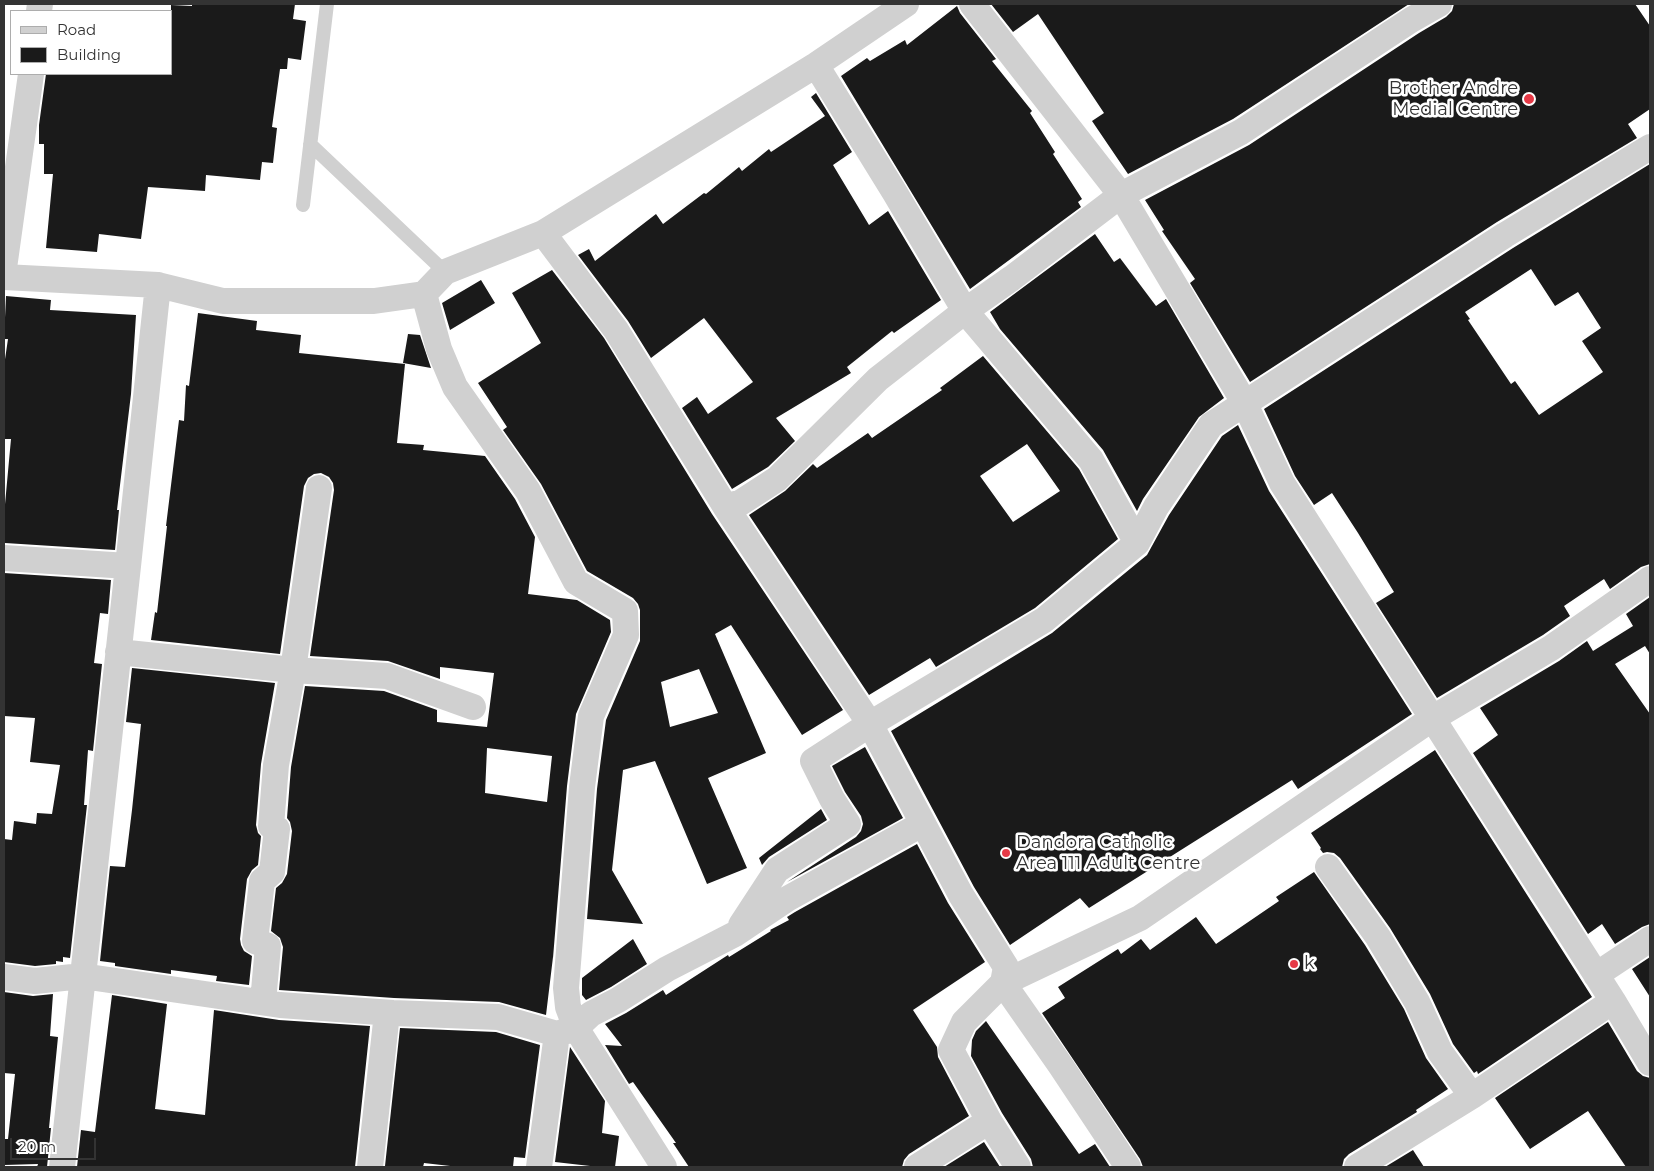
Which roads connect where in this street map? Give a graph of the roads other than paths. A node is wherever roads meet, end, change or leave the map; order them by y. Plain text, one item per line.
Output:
1 (327, 4) edge
2 (906, 4) edge
3 (972, 4) edge
4 (1439, 4) edge
5 (816, 65) junction
6 (31, 75) edge
7 (310, 144) junction
8 (1650, 147) edge
9 (1121, 195) junction
10 (303, 205) dead end
11 (544, 233) junction
12 (4, 268) edge
13 (445, 272) junction
14 (4, 277) edge
15 (158, 285) junction
16 (424, 294) junction
17 (965, 311) junction
18 (1244, 402) junction
19 (319, 488) dead end
20 (725, 506) junction
21 (1137, 543) junction
22 (4, 558) edge
23 (128, 566) junction
24 (1650, 579) edge
25 (118, 652) junction
26 (293, 670) junction
27 (473, 707) dead end
28 (1432, 718) junction
29 (870, 724) junction
30 (924, 826) junction
31 (1328, 867) dead end
32 (735, 934) junction
33 (1650, 939) edge
34 (1596, 975) junction
35 (82, 976) junction
36 (4, 977) edge
37 (1003, 983) junction
38 (1613, 1001) junction
39 (263, 1002) junction
40 (388, 1012) junction
41 (566, 1031) junction
42 (1650, 1063) edge
43 (1472, 1096) junction
44 (989, 1121) junction
45 (62, 1167) edge
46 (370, 1167) edge
47 (539, 1167) edge
48 (664, 1167) edge
49 (917, 1167) edge
50 (1018, 1167) edge
51 (1128, 1167) edge
52 (1357, 1167) edge

1 - 7 lane
2 - 5 street
3 - 9 street
4 - 9 street
5 - 11 street
5 - 17 street
6 - 12 street
7 - 10 lane
7 - 13 lane
8 - 18 street
9 - 17 street
9 - 18 street
11 - 13 street
11 - 20 street
13 - 16 street
14 - 15 street
15 - 16 street
15 - 23 street
16 - 41 street
17 - 20 street
17 - 21 street
18 - 21 street
18 - 28 street
19 - 26 street
20 - 29 street
21 - 29 street
22 - 23 street
23 - 25 street
24 - 28 street
25 - 26 street
25 - 35 street
26 - 27 street
26 - 39 street
28 - 34 street
28 - 37 street
29 - 30 street
29 - 32 street
30 - 32 street
30 - 37 street
31 - 43 street
32 - 41 street
33 - 34 street
34 - 38 street
35 - 36 street
35 - 39 street
35 - 45 street
37 - 44 street
37 - 51 street
38 - 42 street
38 - 43 street
39 - 40 street
40 - 41 street
40 - 46 street
41 - 47 street
41 - 48 street
43 - 52 street
44 - 49 street
44 - 50 street

